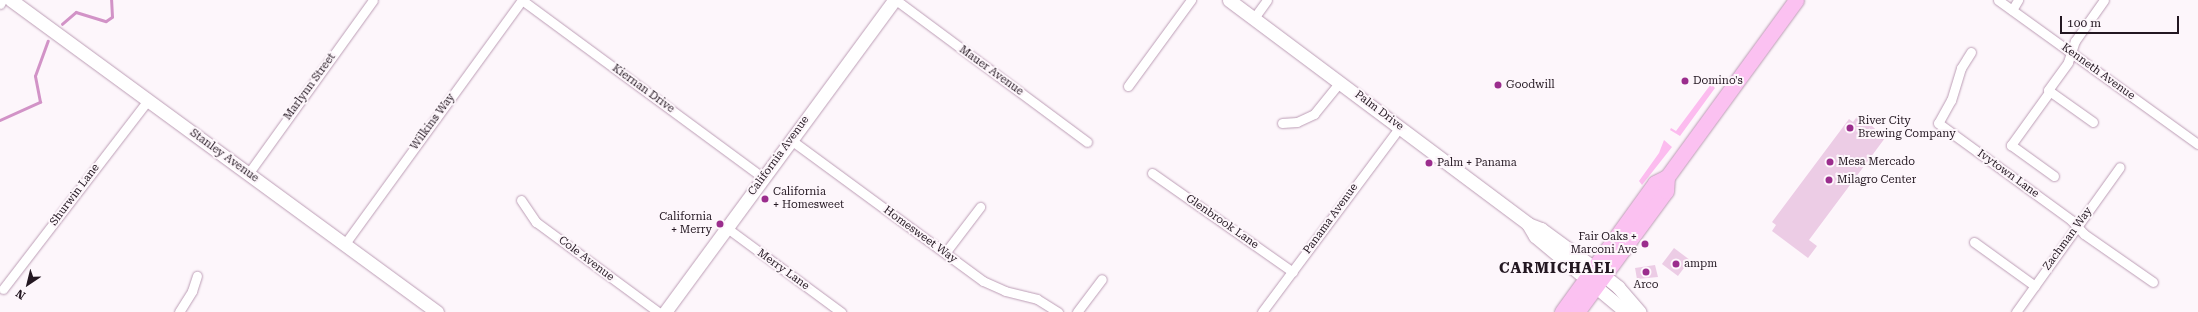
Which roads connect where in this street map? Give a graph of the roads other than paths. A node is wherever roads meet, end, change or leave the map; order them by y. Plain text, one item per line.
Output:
1 (2, 0) edge
2 (11, 0) edge
3 (373, 0) edge
4 (522, 0) edge
5 (895, 0) edge
6 (1191, 0) edge
7 (1229, 0) edge
8 (1267, 0) edge
9 (1796, 0) edge
10 (1998, 0) edge
11 (2018, 0) edge
12 (2104, 0) edge
13 (0, 4) edge
14 (2012, 10) junction
15 (1254, 18) junction
16 (1972, 52) dead end
17 (2071, 52) junction
18 (1340, 82) junction
19 (1128, 86) dead end
20 (2050, 91) junction
21 (147, 101) junction
22 (2093, 122) dead end
23 (1282, 123) dead end
24 (1400, 127) junction
25 (791, 140) junction
26 (1087, 142) dead end
27 (2198, 144) edge
28 (2120, 167) dead end
29 (1152, 173) dead end
30 (248, 174) junction
31 (2054, 176) dead end
32 (763, 178) junction
33 (521, 200) dead end
34 (980, 207) dead end
35 (2077, 227) junction
36 (727, 228) junction
37 (1974, 242) dead end
38 (344, 245) junction
39 (945, 253) junction
40 (1293, 272) junction
41 (197, 276) dead end
42 (1595, 277) junction
43 (1102, 279) dead end
44 (2153, 282) dead end
45 (2035, 286) junction
46 (3, 289) dead end
47 (1056, 311) edge
48 (179, 312) edge
49 (437, 312) edge
50 (658, 312) edge
51 (665, 312) edge
52 (840, 312) edge
53 (1077, 312) edge
54 (1262, 312) edge
55 (1562, 312) edge
56 (1577, 312) edge
57 (1626, 312) edge
58 (1640, 312) edge
59 (2016, 312) edge

1 - 13 street
2 - 21 street, Stanley Avenue
3 - 30 street, Marlynn Street
4 - 32 street, Kiernan Drive
4 - 38 street, Wilkins Way
5 - 25 street, California Avenue
5 - 26 street, Mauer Avenue
6 - 19 street
7 - 15 street, Palm Drive
8 - 15 street
9 - 42 main road
10 - 14 street, Kenneth Avenue
11 - 14 street
12 - 17 street
14 - 17 street, Kenneth Avenue
15 - 18 street, Palm Drive
16 - 35 street, Ivytown Lane
17 - 20 street
17 - 27 street, Kenneth Avenue
18 - 23 street
18 - 24 street, Palm Drive
20 - 22 street
20 - 31 street
21 - 30 street, Stanley Avenue
21 - 46 street, Shurwin Lane
24 - 40 street, Panama Avenue
24 - 42 street, Palm Drive
25 - 32 street, California Avenue
25 - 39 street, Homesweet Way
28 - 35 street, Zachman Way
29 - 40 street, Glenbrook Lane
30 - 38 street, Stanley Avenue
32 - 36 street, California Avenue
33 - 50 street, Cole Avenue
34 - 39 street
35 - 44 street, Ivytown Lane
35 - 45 street, Zachman Way
36 - 51 street, California Avenue
36 - 52 street, Merry Lane
37 - 45 street
38 - 49 street, Stanley Avenue
39 - 47 street, Homesweet Way
40 - 54 street, Panama Avenue
41 - 48 street
42 - 55 main road
42 - 56 main road
42 - 57 street
42 - 58 street
43 - 53 street
45 - 59 street, Zachman Way

